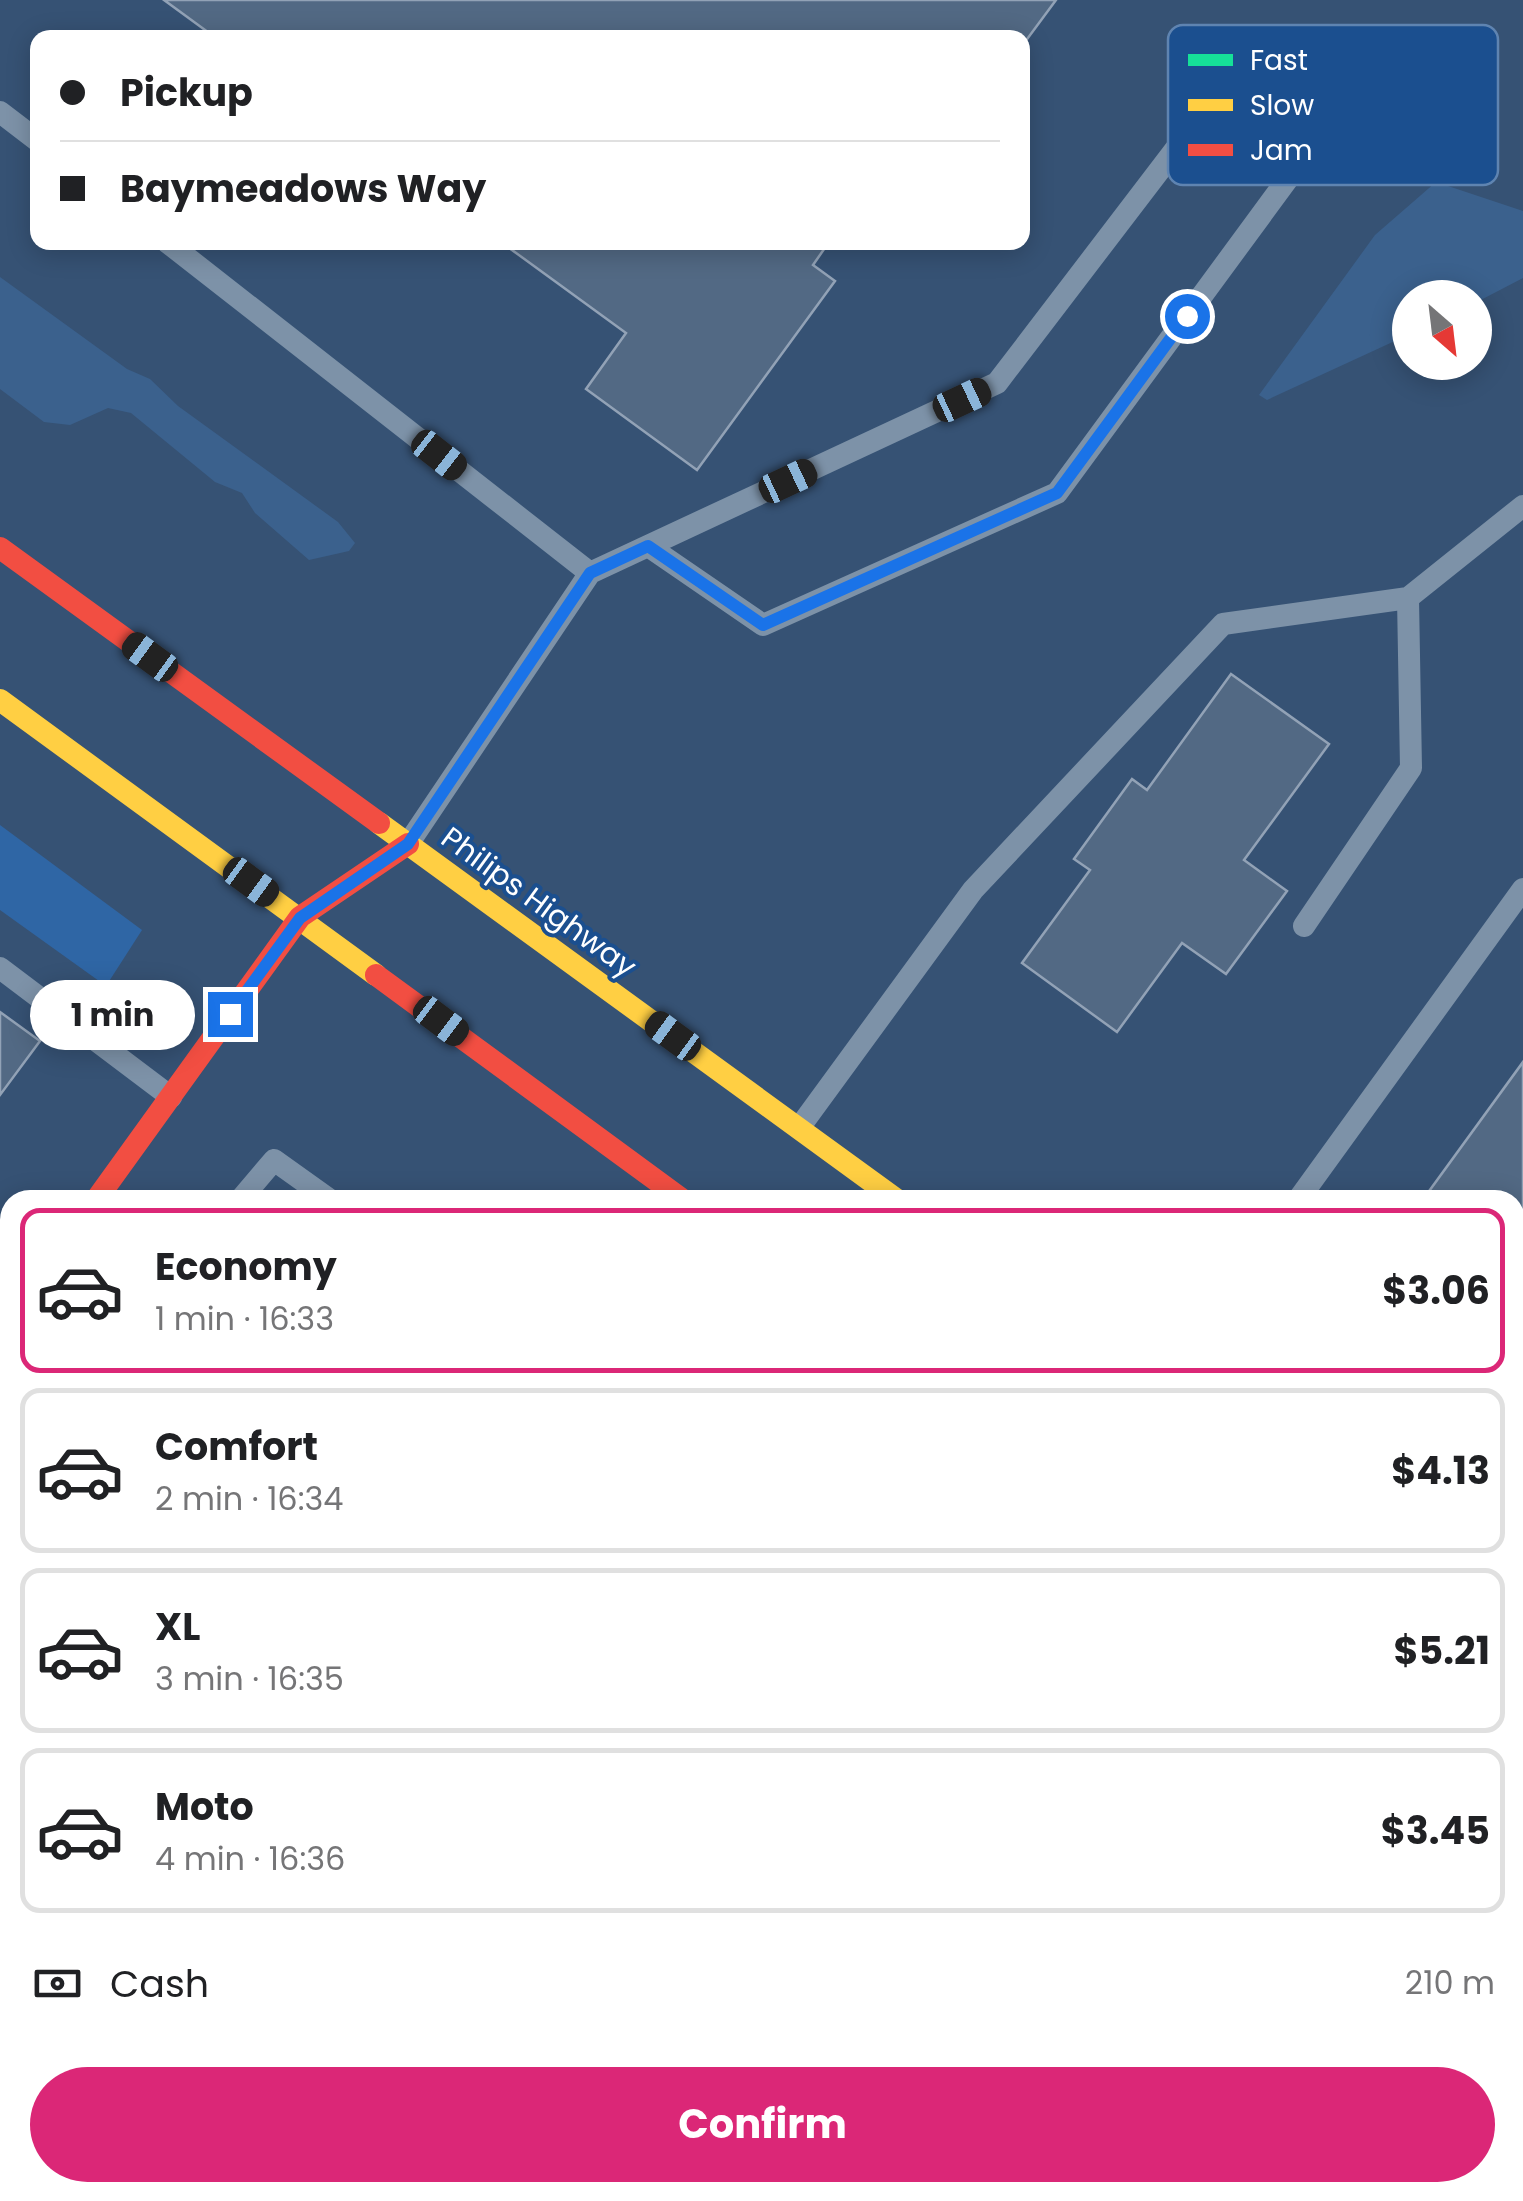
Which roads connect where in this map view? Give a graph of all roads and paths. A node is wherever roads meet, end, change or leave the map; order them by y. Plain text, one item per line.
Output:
1 (0, 112) edge
2 (30, 136) edge
3 (1168, 159) edge
4 (1283, 185) edge
5 (177, 250) edge
6 (1523, 506) edge
7 (648, 546) junction
8 (0, 548) edge
9 (590, 573) junction
10 (1408, 598) junction
11 (0, 700) edge
12 (408, 844) junction
13 (1523, 890) edge
14 (300, 918) junction
15 (1304, 926) dead end
16 (0, 968) edge
17 (171, 1097) junction
18 (799, 1128) junction
19 (103, 1190) edge
20 (248, 1190) edge
21 (316, 1190) edge
22 (669, 1190) edge
23 (884, 1190) edge
24 (1305, 1190) edge

1 - 2 lane
3 - 7 lane
4 - 7 lane
5 - 9 lane
6 - 10 lane
7 - 9 lane
8 - 12 main road, Philips Highway
9 - 12 lane
10 - 15 lane
10 - 18 lane
11 - 14 main road
12 - 14 main road
12 - 18 main road, Philips Highway
13 - 24 lane
14 - 17 main road
14 - 22 main road
16 - 17 lane
17 - 19 main road
18 - 23 main road, Philips Highway
20 - 21 lane

